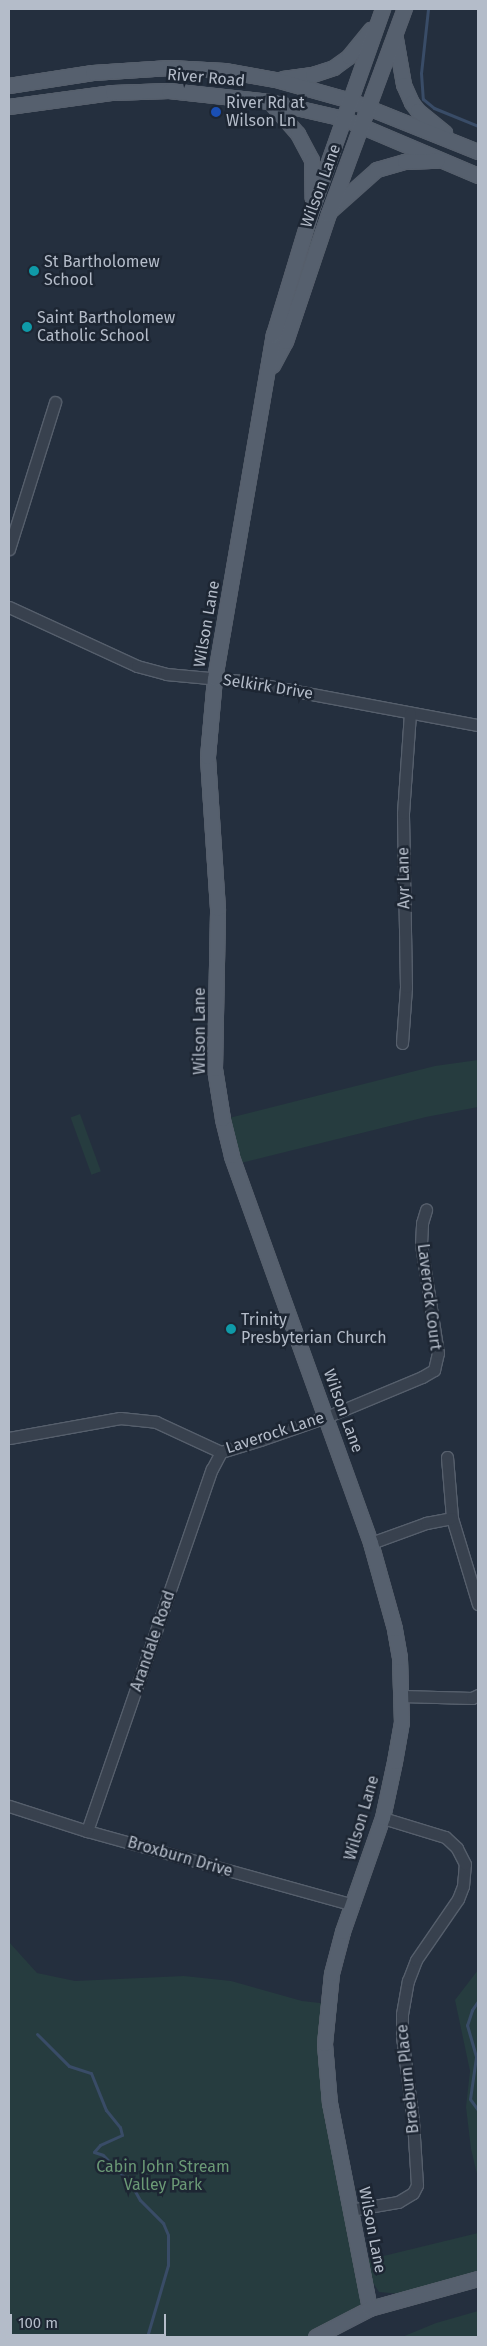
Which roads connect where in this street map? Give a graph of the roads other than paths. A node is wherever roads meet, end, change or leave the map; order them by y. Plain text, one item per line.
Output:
1 (383, 9) edge
2 (405, 9) edge
3 (378, 22) junction
4 (396, 38) junction
5 (276, 80) junction
6 (9, 86) edge
7 (351, 101) junction
8 (270, 102) junction
9 (9, 106) edge
10 (370, 108) junction
11 (344, 119) junction
12 (362, 127) junction
13 (463, 146) junction
14 (478, 152) edge
15 (444, 161) junction
16 (478, 176) edge
17 (314, 207) junction
18 (329, 214) junction
19 (269, 374) junction
20 (55, 402) dead end
21 (9, 549) edge
22 (9, 607) edge
23 (215, 679) junction
24 (410, 713) junction
25 (478, 725) edge
26 (402, 1043) dead end
27 (426, 1210) dead end
28 (422, 1377) joint
29 (326, 1416) junction
30 (9, 1438) edge
31 (221, 1452) junction
32 (447, 1458) dead end
33 (452, 1518) junction
34 (371, 1543) junction
35 (478, 1604) edge
36 (478, 1695) edge
37 (402, 1696) junction
38 (9, 1806) edge
39 (382, 1818) junction
40 (87, 1831) junction
41 (352, 1905) junction
42 (350, 2210) junction
43 (478, 2279) edge
44 (370, 2309) junction
45 (316, 2337) edge

1 - 3 main road, Wilson Lane
2 - 4 main road, Wilson Lane
3 - 5 main road
3 - 7 main road, Wilson Lane
4 - 10 main road, Wilson Lane
4 - 13 main road
5 - 6 main road, River Road
5 - 7 main road, River Road
7 - 10 main road, River Road
7 - 11 main road, Wilson Lane
8 - 9 main road, River Road
8 - 11 main road, River Road
8 - 17 main road
10 - 12 main road, Wilson Lane
10 - 13 main road, River Road
11 - 12 main road, River Road
11 - 17 main road, Wilson Lane
12 - 15 main road, River Road
12 - 18 main road, Wilson Lane
13 - 14 main road, River Road
15 - 16 main road, River Road
15 - 18 main road
17 - 19 main road, Wilson Lane
18 - 19 main road, Wilson Lane
19 - 23 main road, Wilson Lane
20 - 21 street
22 - 23 street, Selkirk Drive
23 - 24 street, Selkirk Drive
23 - 29 main road, Wilson Lane
24 - 25 street, Selkirk Drive
24 - 26 street, Ayr Lane
27 - 28 street, Laverock Court
28 - 29 street, Laverock Lane
29 - 31 street, Laverock Lane
29 - 34 main road, Wilson Lane
30 - 31 street, Laverock Lane
31 - 40 street, Arandale Road
32 - 33 street
33 - 34 street
33 - 35 street
34 - 37 main road, Wilson Lane
36 - 37 street
37 - 39 main road, Wilson Lane
38 - 40 street, Broxburn Drive
39 - 41 main road, Wilson Lane
39 - 42 street, Braeburn Place
40 - 41 street, Broxburn Drive
41 - 42 main road, Wilson Lane
42 - 44 main road, Wilson Lane
43 - 44 main road
44 - 45 main road

